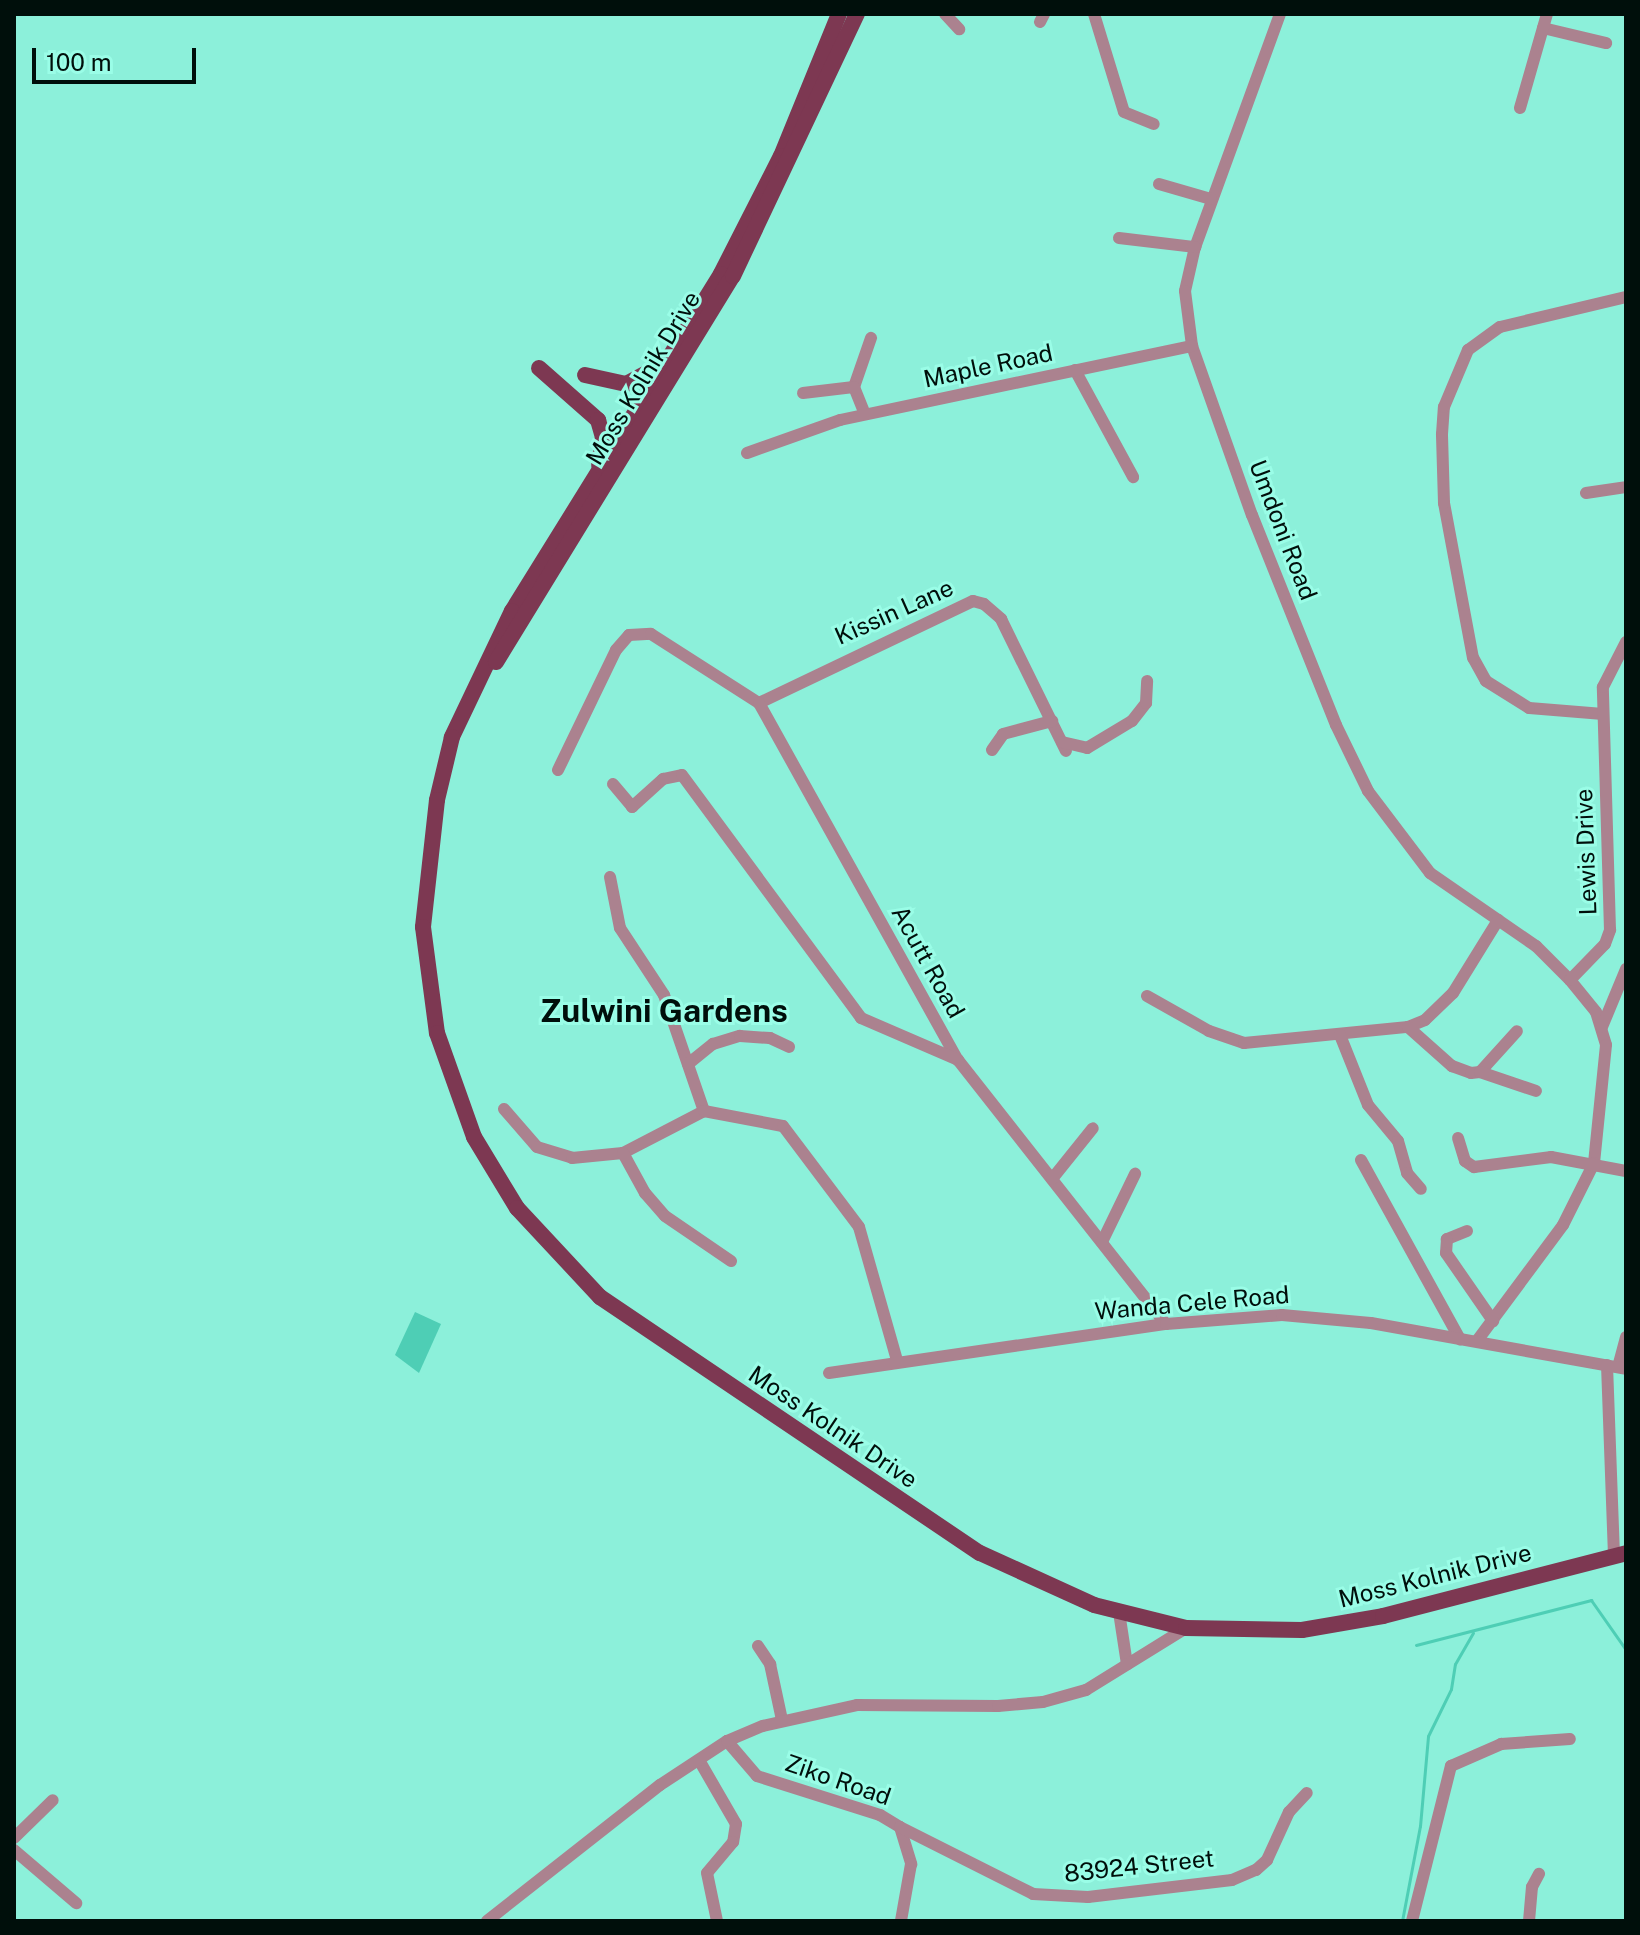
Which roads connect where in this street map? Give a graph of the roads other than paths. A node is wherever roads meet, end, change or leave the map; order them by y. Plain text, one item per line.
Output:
1 (839, 14) edge
2 (857, 14) edge
3 (945, 14) edge
4 (1094, 14) edge
5 (1280, 14) edge
6 (1547, 14) edge
7 (1543, 28) junction
8 (959, 29) dead end
9 (1606, 43) dead end
10 (1520, 108) dead end
11 (1154, 124) dead end
12 (1159, 184) dead end
13 (1211, 199) junction
14 (1119, 238) dead end
15 (1195, 247) junction
16 (1626, 297) edge
17 (871, 338) dead end
18 (1192, 346) junction
19 (668, 359) junction
20 (539, 368) dead end
21 (1075, 370) junction
22 (585, 375) dead end
23 (854, 387) junction
24 (803, 393) dead end
25 (865, 414) junction
26 (747, 453) dead end
27 (598, 474) junction
28 (1133, 477) dead end
29 (1626, 487) edge
30 (1586, 493) dead end
31 (1626, 642) edge
32 (1147, 681) dead end
33 (759, 703) junction
34 (1603, 714) junction
35 (1052, 721) junction
36 (992, 750) dead end
37 (449, 755) junction
38 (558, 770) dead end
39 (613, 784) dead end
40 (610, 877) dead end
41 (1498, 920) junction
42 (1626, 969) edge
43 (1570, 980) junction
44 (1147, 996) dead end
45 (1408, 1027) junction
46 (1602, 1027) junction
47 (1517, 1031) dead end
48 (1340, 1035) junction
49 (789, 1047) dead end
50 (958, 1060) junction
51 (688, 1064) junction
52 (1480, 1072) junction
53 (1536, 1091) dead end
54 (504, 1109) dead end
55 (704, 1111) junction
56 (1093, 1128) dead end
57 (1458, 1138) dead end
58 (623, 1153) junction
59 (1361, 1160) dead end
60 (1594, 1163) junction
61 (1626, 1171) edge
62 (1135, 1174) dead end
63 (1052, 1179) junction
64 (1421, 1189) dead end
65 (1467, 1231) dead end
66 (1102, 1242) junction
67 (731, 1261) dead end
68 (1493, 1321) junction
69 (1166, 1324) junction
70 (1626, 1337) edge
71 (1460, 1339) junction
72 (1477, 1341) junction
73 (897, 1360) junction
74 (1617, 1367) edge
75 (829, 1373) dead end
76 (1620, 1554) edge
77 (1119, 1612) junction
78 (1186, 1628) junction
79 (758, 1646) dead end
80 (1127, 1664) junction
81 (782, 1720) junction
82 (1570, 1739) dead end
83 (727, 1741) junction
84 (699, 1760) junction
85 (1307, 1793) dead end
86 (53, 1800) dead end
87 (900, 1827) junction
88 (14, 1838) edge
89 (14, 1850) edge
90 (1539, 1874) dead end
91 (76, 1903) dead end
92 (487, 1921) edge
93 (717, 1921) edge
94 (901, 1921) edge
95 (1412, 1921) edge
96 (1529, 1921) edge

1 - 19 main road, Moss Kolnik Drive
2 - 37 main road, Moss Kolnik Drive
3 - 8 street
4 - 11 street
5 - 13 street, Umdoni Road
6 - 7 street
7 - 9 street
7 - 10 street
12 - 13 street
13 - 15 street, Umdoni Road
14 - 15 street
15 - 18 street, Umdoni Road
16 - 34 street
17 - 23 street
18 - 21 street, Maple Road
18 - 41 street, Umdoni Road
19 - 22 main road
19 - 27 main road, Moss Kolnik Drive
20 - 27 main road
21 - 25 street, Maple Road
21 - 28 street
23 - 24 street
23 - 25 street
25 - 26 street, Maple Road
27 - 37 main road, Moss Kolnik Drive
29 - 30 street
31 - 34 street, Lewis Drive
32 - 35 street, Kissin Lane
33 - 35 street, Kissin Lane
33 - 38 street, Acutt Road
33 - 50 street, Acutt Road
34 - 43 street, Lewis Drive
35 - 36 street
37 - 77 main road, Moss Kolnik Drive
39 - 50 street
40 - 51 street
41 - 43 street, Umdoni Road
41 - 45 street
42 - 46 street
43 - 46 street
44 - 48 street
45 - 48 street
45 - 52 street
46 - 60 street
47 - 52 street
48 - 64 street
49 - 51 street
50 - 63 street, Acutt Road
51 - 55 street
52 - 53 street
54 - 58 street
55 - 58 street
55 - 73 street
56 - 63 street
57 - 60 street
58 - 67 street
59 - 71 street
60 - 61 street
60 - 68 street
62 - 66 street
63 - 66 street, Acutt Road
65 - 68 street
66 - 69 street, Acutt Road
68 - 72 street
69 - 71 street, Wanda Cele Road
69 - 73 street, Wanda Cele Road
70 - 74 street
71 - 72 street, Wanda Cele Road
72 - 74 street, Wanda Cele Road
73 - 75 street, Wanda Cele Road
74 - 76 street
76 - 78 main road, Moss Kolnik Drive
77 - 78 main road, Moss Kolnik Drive
77 - 80 street
78 - 80 street
79 - 81 street
80 - 81 street
81 - 83 street
82 - 95 street
83 - 84 street
83 - 87 street, Ziko Road
84 - 92 street
84 - 93 street
85 - 87 street, 83924 Street
86 - 88 street
87 - 94 street, Ziko Road
89 - 91 street
90 - 96 street

